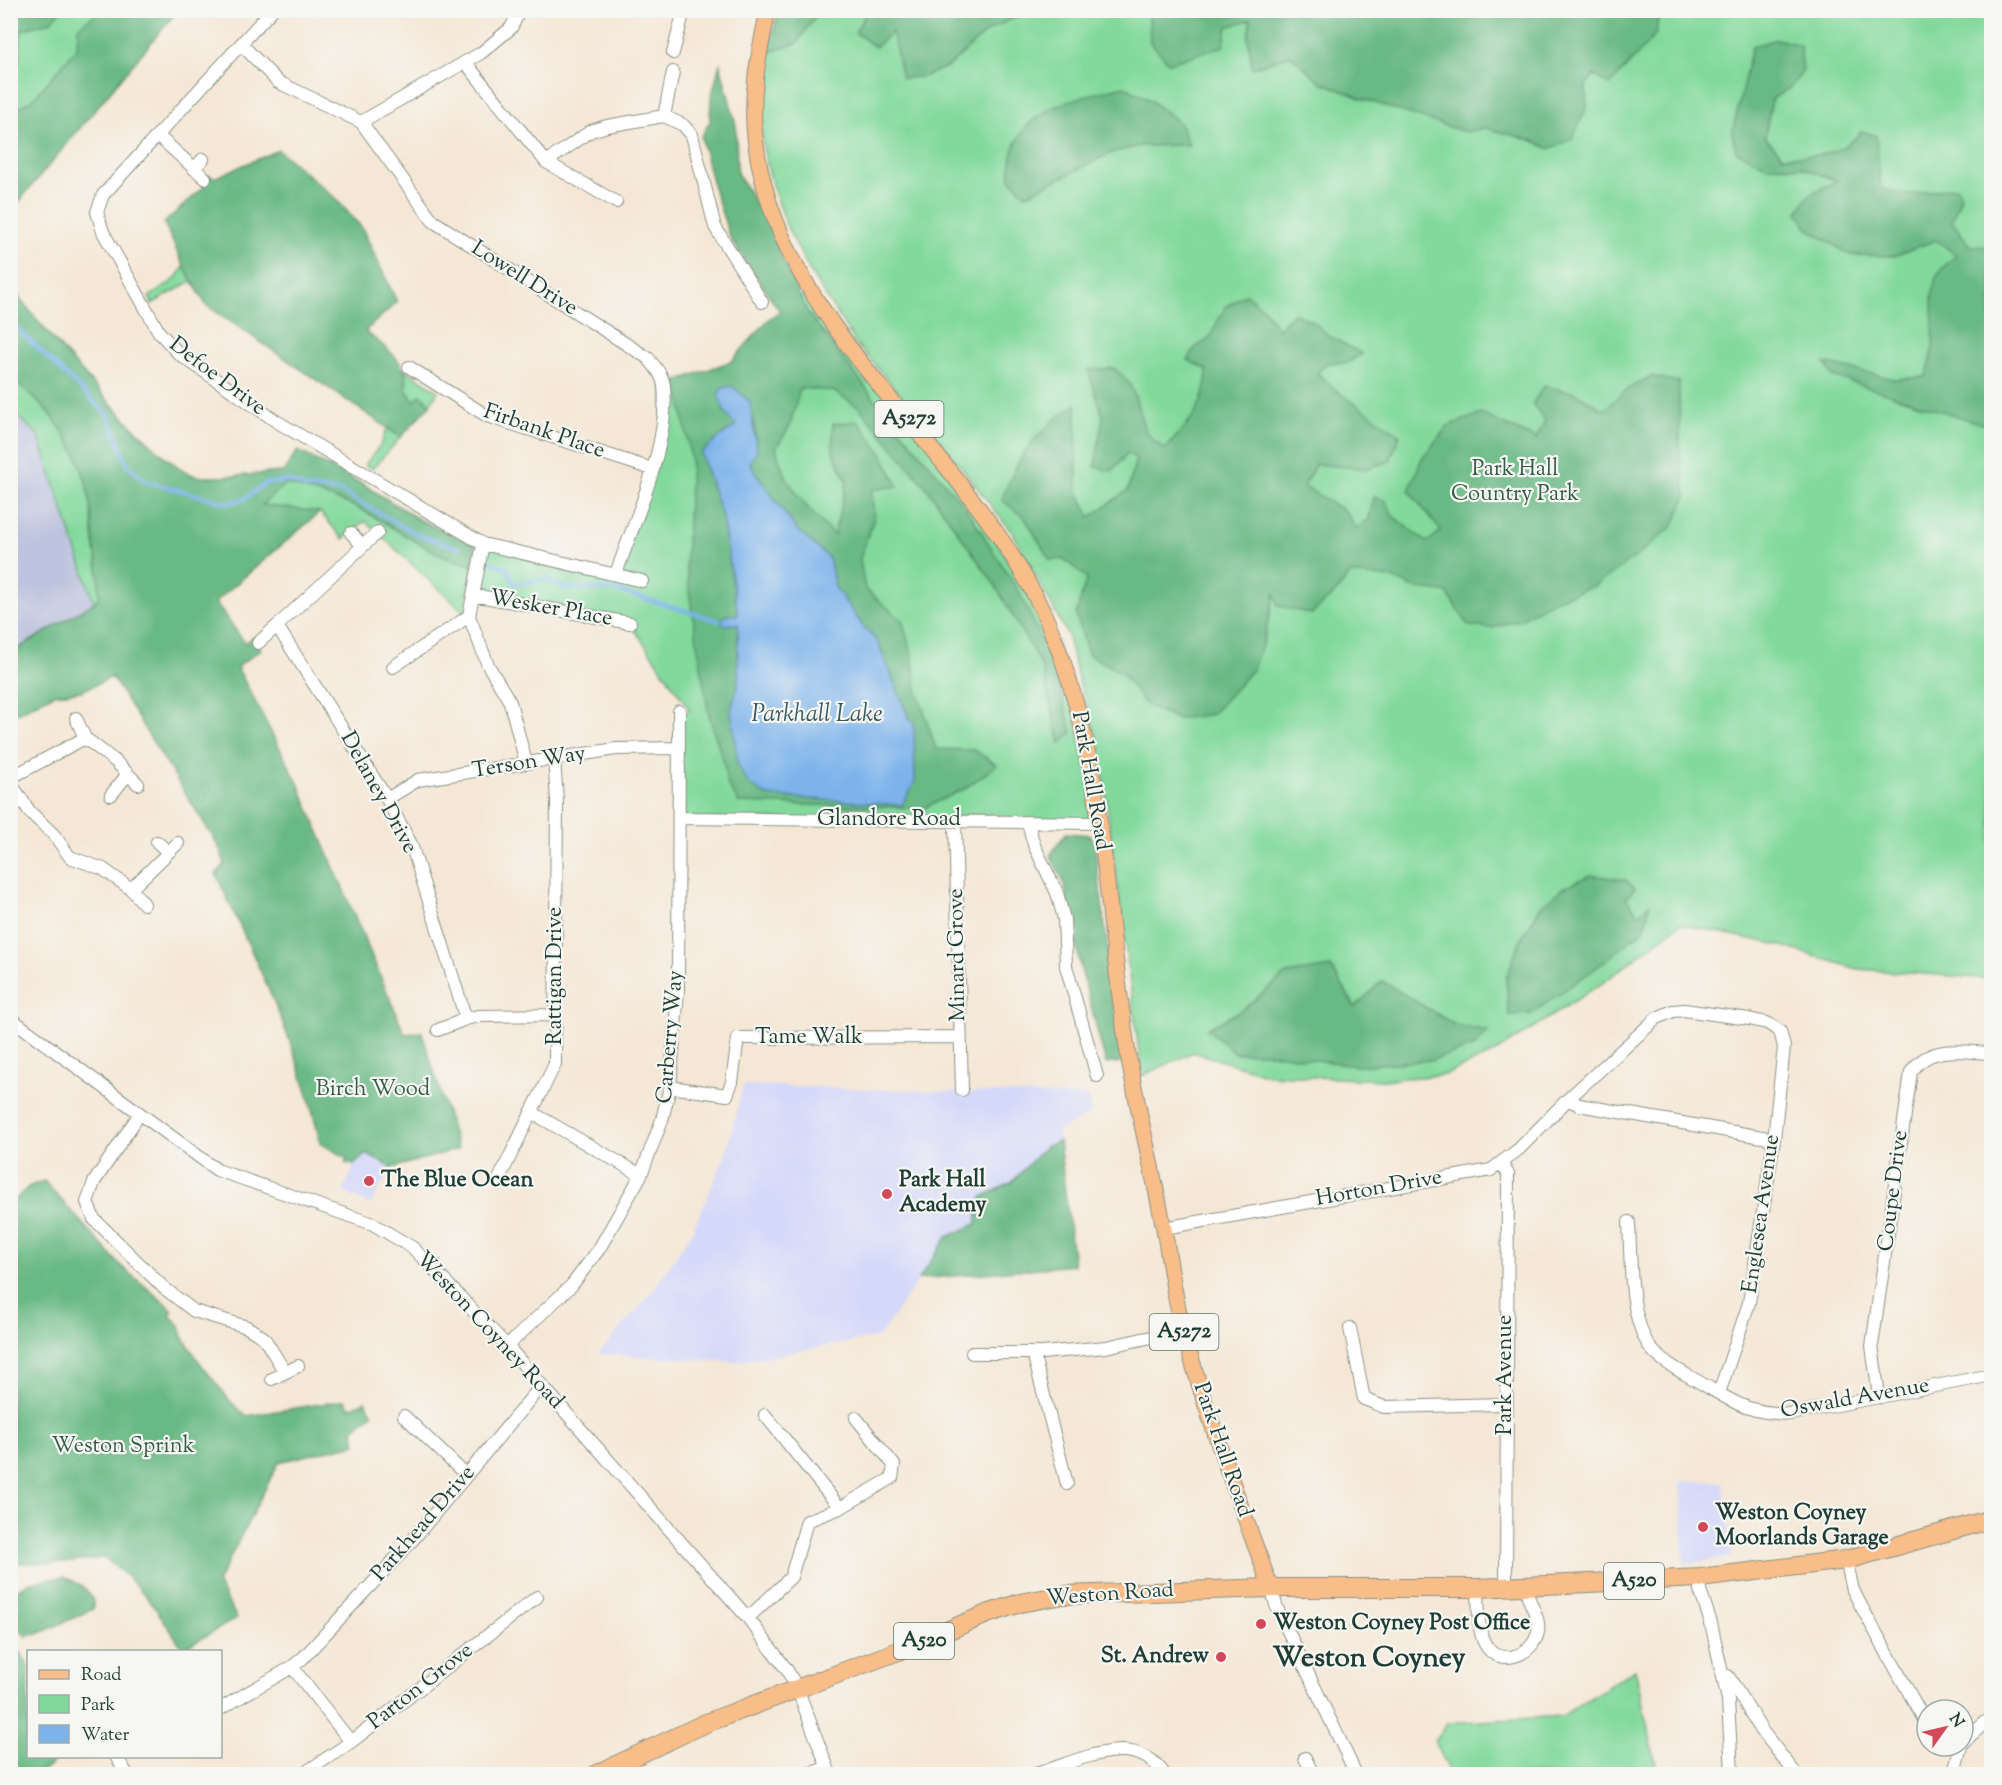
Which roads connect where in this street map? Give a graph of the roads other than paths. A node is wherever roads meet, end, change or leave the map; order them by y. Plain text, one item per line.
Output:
1 (272, 10) edge
2 (520, 10) edge
3 (684, 10) edge
4 (768, 10) edge
5 (242, 45) junction
6 (673, 53) dead end
7 (465, 62) junction
8 (673, 72) dead end
9 (664, 116) junction
10 (361, 122) junction
11 (157, 135) junction
12 (203, 159) dead end
13 (546, 162) junction
14 (194, 169) junction
15 (205, 178) dead end
16 (616, 202) dead end
17 (762, 302) dead end
18 (409, 367) dead end
19 (652, 469) junction
20 (378, 532) dead end
21 (351, 533) dead end
22 (483, 544) junction
23 (362, 545) junction
24 (616, 574) junction
25 (642, 581) dead end
26 (473, 595) junction
27 (469, 616) junction
28 (630, 623) dead end
29 (277, 626) junction
30 (258, 644) dead end
31 (393, 667) dead end
32 (679, 711) dead end
33 (76, 718) dead end
34 (85, 738) junction
35 (677, 748) junction
36 (554, 759) junction
37 (526, 763) junction
38 (128, 774) junction
39 (10, 780) edge
40 (138, 784) dead end
41 (111, 795) dead end
42 (387, 800) junction
43 (679, 818) junction
44 (955, 820) junction
45 (1028, 823) junction
46 (1100, 823) junction
47 (157, 842) dead end
48 (178, 843) dead end
49 (168, 852) junction
50 (131, 890) junction
51 (144, 904) dead end
52 (555, 1015) junction
53 (10, 1018) edge
54 (466, 1019) junction
55 (438, 1030) dead end
56 (1780, 1031) joint
57 (960, 1037) junction
58 (1992, 1053) edge
59 (1097, 1076) dead end
60 (670, 1087) junction
61 (962, 1090) dead end
62 (1568, 1099) junction
63 (531, 1112) junction
64 (139, 1115) junction
65 (1773, 1139) junction
66 (1502, 1164) junction
67 (641, 1175) junction
68 (498, 1181) dead end
69 (1629, 1221) dead end
70 (1164, 1228) junction
71 (1350, 1328) dead end
72 (1183, 1330) junction
73 (507, 1346) junction
74 (972, 1353) dead end
75 (1033, 1353) junction
76 (298, 1366) dead end
77 (285, 1372) junction
78 (1992, 1375) edge
79 (272, 1379) dead end
80 (541, 1386) junction
81 (1719, 1393) junction
82 (1879, 1396) junction
83 (1505, 1404) junction
84 (765, 1415) dead end
85 (405, 1416) dead end
86 (856, 1418) dead end
87 (1992, 1459) edge
88 (466, 1475) junction
89 (1067, 1484) dead end
90 (1992, 1490) edge
91 (840, 1508) junction
92 (1992, 1519) edge
93 (1846, 1560) junction
94 (1700, 1578) junction
95 (1506, 1587) junction
96 (1526, 1587) junction
97 (1271, 1588) junction
98 (1478, 1588) junction
99 (537, 1597) dead end
100 (748, 1618) junction
101 (1719, 1656) junction
102 (292, 1667) junction
103 (796, 1688) junction
104 (1915, 1700) edge
105 (222, 1707) edge
106 (1992, 1721) edge
107 (1975, 1731) edge
108 (351, 1742) junction
109 (117, 1758) edge
110 (1305, 1758) dead end
111 (1957, 1758) edge
112 (828, 1771) edge
113 (127, 1774) edge
114 (303, 1774) edge
115 (597, 1774) edge
116 (808, 1774) edge
117 (1036, 1774) edge
118 (1164, 1774) edge
119 (1313, 1774) edge
120 (1356, 1774) edge
121 (1732, 1774) edge
122 (1796, 1774) edge
123 (1957, 1774) edge

1 - 5 street, Defoe Drive
2 - 7 street
3 - 6 street
4 - 46 main road, Park Hall Road / A5272
5 - 10 street, Lowell Drive
5 - 11 street, Defoe Drive
7 - 10 street
7 - 13 street
8 - 9 street
9 - 13 street
9 - 17 street
10 - 19 street, Lowell Drive
11 - 14 street
11 - 22 street, Defoe Drive
12 - 14 street
13 - 16 street
14 - 15 street
18 - 19 street, Firbank Place
19 - 24 street, Lowell Drive
20 - 23 street
21 - 23 street
22 - 24 street, Defoe Drive
22 - 26 street
23 - 29 street
24 - 25 street, Defoe Drive
26 - 27 street
26 - 28 street, Wesker Place
27 - 31 street
27 - 37 street
29 - 30 street
29 - 42 street, Delaney Drive
32 - 35 street, Carberry Way
33 - 34 street
34 - 38 street
34 - 39 street
35 - 36 street, Terson Way
35 - 43 street, Carberry Way
36 - 37 street, Terson Way
36 - 52 street, Rattigan Drive
37 - 42 street, Terson Way
38 - 40 street
38 - 41 street
39 - 50 street
42 - 54 street, Delaney Drive
43 - 44 street, Glandore Road
43 - 60 street, Carberry Way
44 - 45 street, Glandore Road
44 - 57 street, Minard Grove
45 - 46 street, Glandore Road
45 - 59 street
46 - 70 main road, Park Hall Road / A5272
47 - 49 street
48 - 49 street
49 - 50 street
50 - 51 street
52 - 54 street
52 - 63 street, Rattigan Drive
53 - 64 street, Weston Coyney Road
54 - 55 street
56 - 62 street, Horton Drive
56 - 65 street, Englesea Avenue
57 - 60 street, Tame Walk
57 - 61 street, Minard Grove
58 - 82 street, Coupe Drive
60 - 67 street, Carberry Way
62 - 65 street
62 - 66 street, Horton Drive
63 - 67 street
63 - 68 street, Rattigan Drive
64 - 73 street, Weston Coyney Road
64 - 77 street
65 - 81 street, Englesea Avenue
66 - 70 street, Horton Drive
66 - 83 street, Park Avenue
67 - 73 street, Carberry Way
69 - 81 street, Oswald Avenue
70 - 72 main road, Park Hall Road / A5272
71 - 83 street
72 - 75 street
72 - 97 main road, Park Hall Road / A5272
73 - 80 street, Weston Coyney Road
74 - 75 street
75 - 89 street
76 - 77 street
77 - 79 street
78 - 82 street, Oswald Avenue
80 - 88 street, Parkhead Drive
80 - 100 street, Weston Coyney Road
81 - 82 street, Oswald Avenue
83 - 95 street, Park Avenue
84 - 91 street
85 - 88 street
86 - 91 street
87 - 90 street
88 - 102 street, Parkhead Drive
91 - 100 street
92 - 93 highway, Weston Road / A520
93 - 94 highway, Weston Road / A520
93 - 104 street
94 - 96 highway, Weston Road / A520
94 - 101 street
95 - 96 highway, Weston Road / A520
95 - 98 highway, Weston Road / A520
96 - 98 street
97 - 98 highway, Weston Road / A520
97 - 103 highway, Weston Road / A520
97 - 120 street
99 - 108 street, Parton Grove
100 - 103 street, Weston Coyney Road
101 - 121 street
101 - 122 street
102 - 105 street, Parkhead Drive
102 - 108 street
103 - 112 street, Weston Coyney Road
103 - 115 highway, Weston Road / A520
106 - 107 street
108 - 114 street, Parton Grove
109 - 113 street
110 - 119 street
111 - 123 street
112 - 116 street
117 - 118 street

